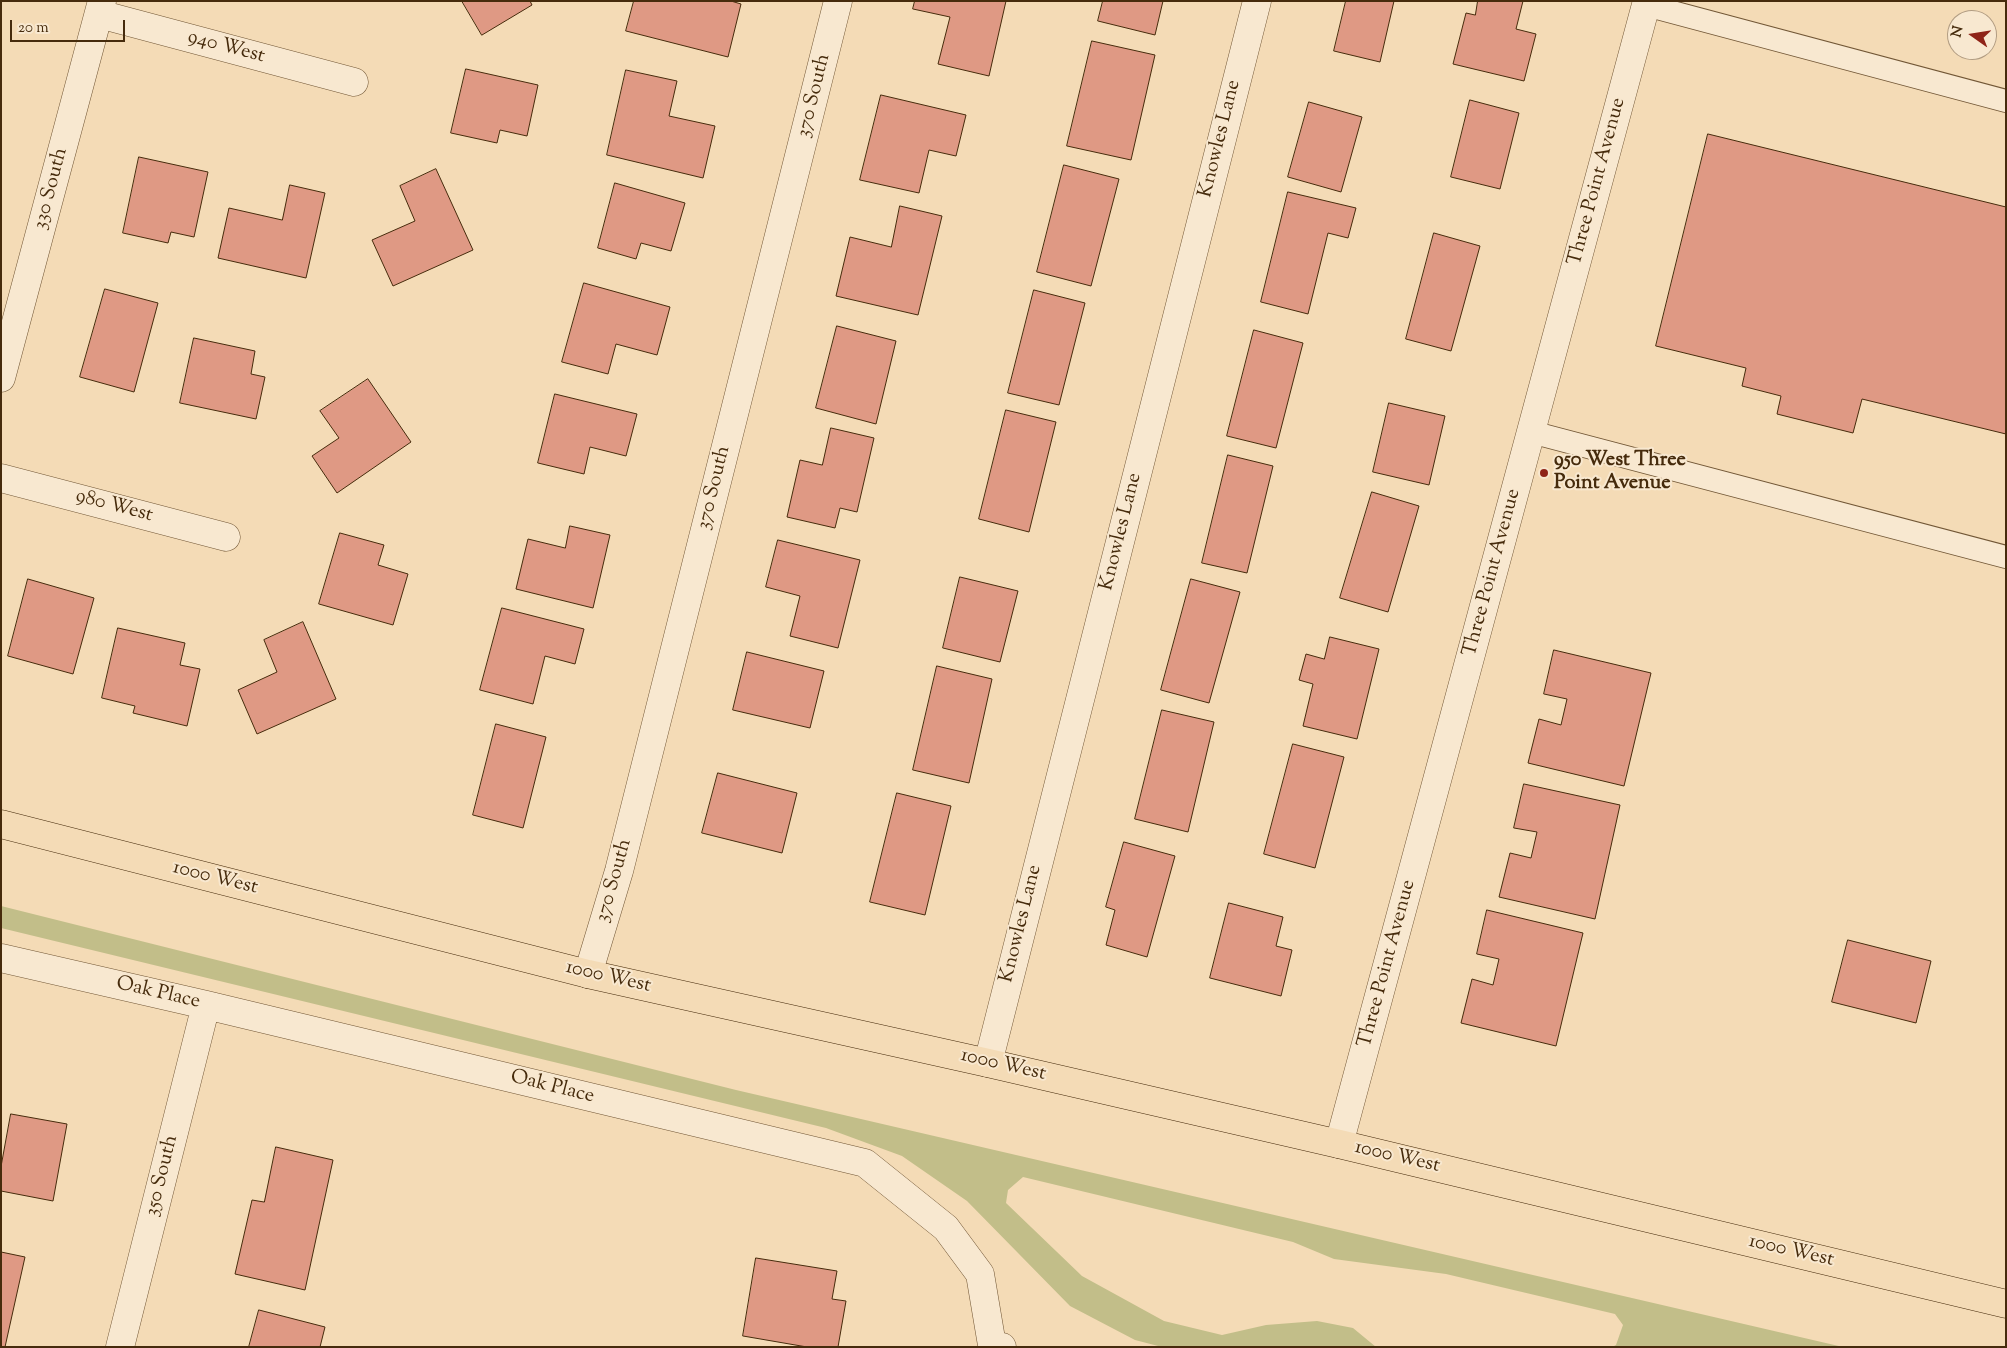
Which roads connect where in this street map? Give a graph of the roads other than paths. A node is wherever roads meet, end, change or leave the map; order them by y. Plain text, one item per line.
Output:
1 (838, 1) edge
2 (1256, 1) edge
3 (1646, 3) edge
4 (100, 8) edge
5 (354, 82) dead end
6 (2006, 100) edge
7 (1, 378) edge
8 (1531, 432) junction
9 (1, 478) edge
10 (226, 537) dead end
11 (2006, 557) edge
12 (1, 824) edge
13 (1, 958) edge
14 (588, 974) junction
15 (206, 1005) junction
16 (988, 1062) junction
17 (1340, 1144) junction
18 (2006, 1304) edge
19 (120, 1347) edge
20 (1002, 1347) edge

1 - 14 street, 370 South
2 - 16 street, Knowles Lane
3 - 6 lane
3 - 8 street, Three Point Avenue
4 - 5 street, 940 West
4 - 7 street, 330 South
8 - 11 lane
8 - 17 street, Three Point Avenue
9 - 10 street, 980 West
12 - 14 main road, 1000 West
13 - 15 street, Oak Place
14 - 16 main road, 1000 West
15 - 19 street, 350 South
15 - 20 street, Oak Place
16 - 17 main road, 1000 West
17 - 18 main road, 1000 West

